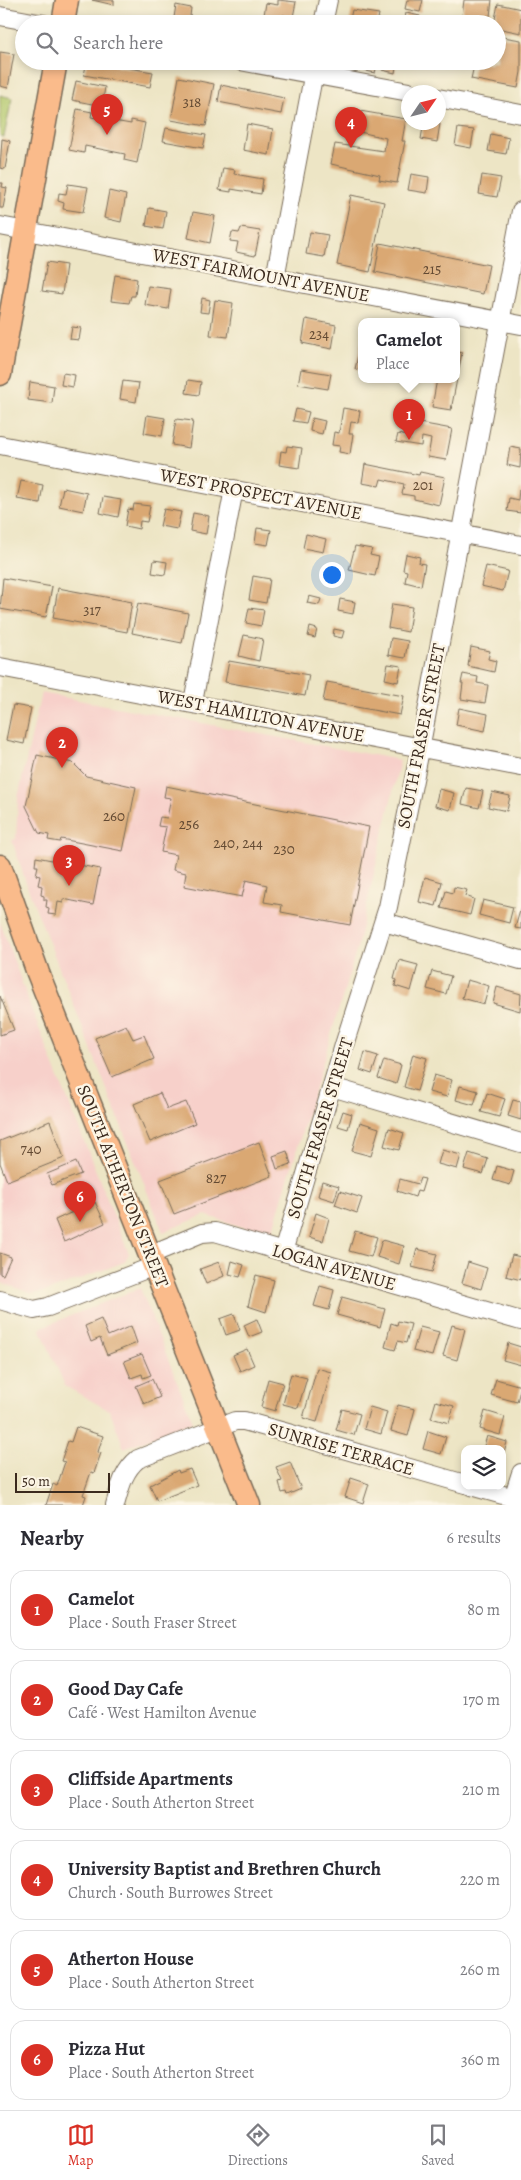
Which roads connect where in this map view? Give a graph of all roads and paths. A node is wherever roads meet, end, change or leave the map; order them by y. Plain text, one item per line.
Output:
1 (67, 0) edge
2 (328, 0) edge
3 (64, 15) edge
4 (325, 15) edge
5 (0, 16) edge
6 (15, 19) edge
7 (54, 70) edge
8 (315, 70) edge
9 (323, 70) edge
10 (401, 90) edge
11 (446, 100) edge
12 (521, 114) edge
13 (521, 211) edge
14 (0, 226) edge
15 (27, 231) junction
16 (274, 278) junction
17 (501, 321) junction
18 (521, 325) edge
19 (0, 374) edge
20 (0, 445) edge
21 (234, 490) junction
22 (460, 532) junction
23 (521, 545) edge
24 (0, 667) edge
25 (193, 702) junction
26 (420, 747) junction
27 (521, 767) edge
28 (0, 866) edge
29 (384, 922) junction
30 (521, 960) edge
31 (332, 1088) junction
32 (521, 1143) edge
33 (283, 1252) junction
34 (152, 1260) junction
35 (0, 1300) edge
36 (521, 1321) edge
37 (218, 1426) junction
38 (521, 1474) edge
39 (461, 1483) edge
40 (485, 1490) edge
41 (517, 1499) edge
42 (115, 1505) edge
43 (249, 1505) edge

1 - 3 main road
2 - 4 street
5 - 6 street
7 - 15 main road
8 - 16 street
9 - 10 street
11 - 12 street
13 - 17 street, SOUTH FRASER STREET
14 - 15 street, WEST FAIRMOUNT AVENUE
15 - 16 street, WEST FAIRMOUNT AVENUE
15 - 19 main road
16 - 17 street, WEST FAIRMOUNT AVENUE
17 - 18 street, WEST FAIRMOUNT AVENUE
17 - 22 street, SOUTH FRASER STREET
20 - 21 street, WEST PROSPECT AVENUE
21 - 22 street, WEST PROSPECT AVENUE
21 - 25 street
22 - 23 street, WEST PROSPECT AVENUE
22 - 26 street, SOUTH FRASER STREET
24 - 25 street, WEST HAMILTON AVENUE
25 - 26 street, WEST HAMILTON AVENUE
26 - 27 street, WEST HAMILTON AVENUE
26 - 29 street, SOUTH FRASER STREET
28 - 34 main road, SOUTH ATHERTON STREET
29 - 30 street
29 - 31 street, SOUTH FRASER STREET
31 - 32 street
31 - 33 street, SOUTH FRASER STREET
33 - 34 street, LOGAN AVENUE
33 - 36 street, LOGAN AVENUE
34 - 35 street, LOGAN AVENUE
34 - 37 main road, SOUTH ATHERTON STREET
37 - 39 street, SUNRISE TERRACE
37 - 42 street, SUNRISE TERRACE
37 - 43 main road, SOUTH ATHERTON STREET
38 - 41 street
40 - 41 street

